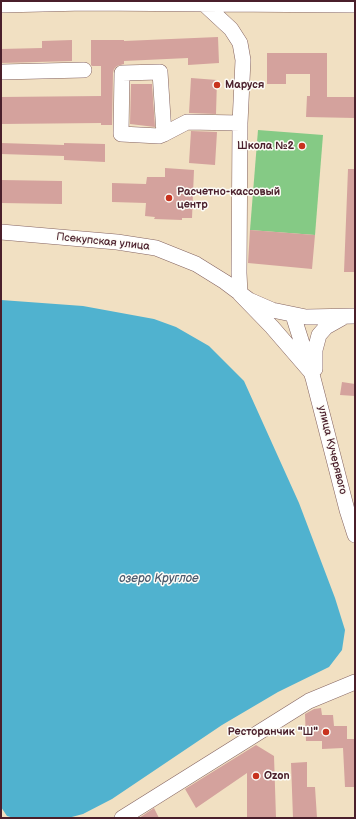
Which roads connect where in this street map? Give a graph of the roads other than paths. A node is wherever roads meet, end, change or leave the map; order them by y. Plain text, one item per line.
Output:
1 (85, 2) edge
2 (25, 3) edge
3 (204, 4) junction
4 (1, 5) edge
5 (355, 5) edge
6 (84, 70) dead end
7 (1, 72) edge
8 (240, 123) junction
9 (164, 134) junction
10 (1, 232) edge
11 (240, 294) junction
12 (293, 315) junction
13 (351, 317) edge
14 (310, 371) junction
15 (316, 388) junction
16 (355, 535) edge
17 (355, 682) edge
18 (122, 818) edge

1 - 2 street
1 - 3 street
2 - 4 street
3 - 5 street
3 - 8 street
6 - 7 street
8 - 9 street
8 - 11 street
9 - 9 street
10 - 11 street, Псекупская улица
11 - 12 street, Псекупская улица
11 - 14 street, улица Кучерявого
12 - 13 street, Псекупская улица
12 - 14 street, улица Кучерявого
13 - 15 street, улица Кучерявого
14 - 15 street, улица Кучерявого
15 - 16 street, улица Кучерявого
17 - 18 street

